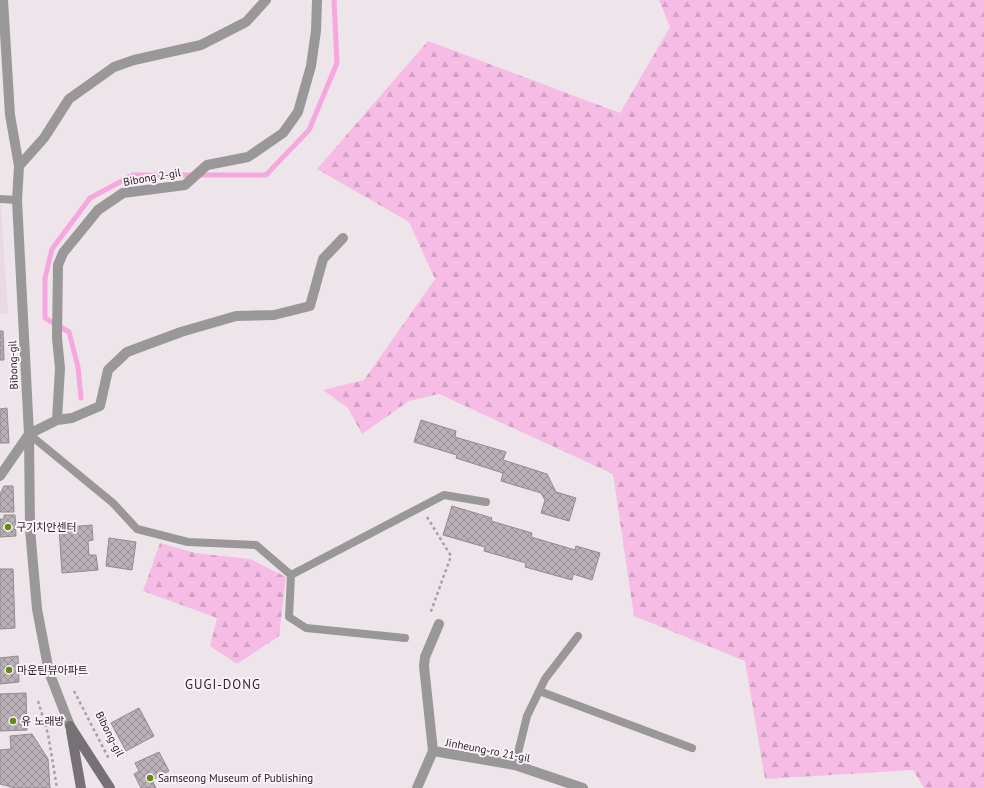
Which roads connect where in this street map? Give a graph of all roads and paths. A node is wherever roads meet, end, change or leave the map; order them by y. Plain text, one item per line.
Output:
1 (3, 0) edge
2 (266, 0) edge
3 (317, 0) edge
4 (19, 166) junction
5 (0, 199) edge
6 (17, 200) junction
7 (343, 238) dead end
8 (57, 420) junction
9 (29, 434) junction
10 (0, 476) edge
11 (486, 502) dead end
12 (421, 506) junction
13 (291, 575) junction
14 (428, 620) dead end
15 (439, 624) dead end
16 (578, 636) dead end
17 (405, 638) dead end
18 (74, 691) dead end
19 (539, 691) junction
20 (38, 701) dead end
21 (70, 726) junction
22 (692, 748) dead end
23 (433, 751) junction
24 (110, 762) dead end
25 (515, 765) junction
26 (57, 788) edge
27 (81, 788) edge
28 (110, 788) edge
29 (417, 788) edge
30 (583, 788) edge

1 - 4 street, Bibong-gil
2 - 4 street
3 - 8 street, Bibong 2-gil
4 - 6 street, Bibong-gil
5 - 6 lane
6 - 9 street, Bibong-gil
7 - 8 street
8 - 9 street
9 - 10 street
9 - 13 lane
9 - 21 street, Bibong-gil
11 - 12 lane
12 - 13 lane
12 - 14 path
13 - 17 lane
15 - 23 street, Jinheung-ro 21-gil
16 - 19 lane
18 - 24 path, Bibong-gil
19 - 22 lane
19 - 25 lane
20 - 26 path
21 - 27 main road
21 - 28 main road
23 - 25 street, Jinheung-ro 21-gil
23 - 29 street, Jinheung-ro 21-gil
25 - 30 street, Jinheung-ro 21-gil

